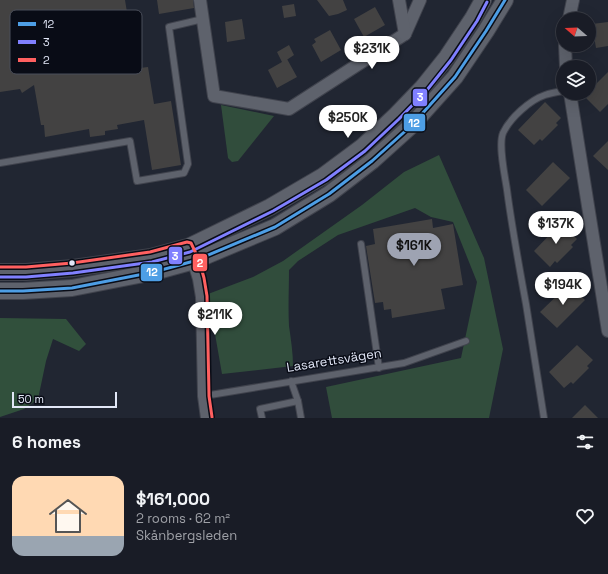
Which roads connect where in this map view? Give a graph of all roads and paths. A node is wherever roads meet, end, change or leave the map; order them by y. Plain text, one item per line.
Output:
1 (200, 0) edge
2 (399, 0) edge
3 (420, 0) edge
4 (483, 0) edge
5 (505, 0) edge
6 (573, 0) edge
7 (570, 12) edge
8 (203, 19) junction
9 (405, 34) junction
10 (556, 93) edge
11 (571, 100) edge
12 (0, 163) edge
13 (361, 244) dead end
14 (191, 254) junction
15 (0, 272) edge
16 (0, 291) edge
17 (608, 331) edge
18 (466, 341) dead end
19 (379, 368) junction
20 (291, 381) junction
21 (204, 396) junction
22 (298, 401) junction
23 (208, 418) edge
24 (262, 418) edge
25 (301, 418) edge
26 (544, 418) edge

1 - 8 street
2 - 9 street
3 - 9 street
4 - 14 street
5 - 14 street
6 - 7 street
8 - 9 street
8 - 12 lane
10 - 26 lane
11 - 17 street
13 - 19 lane
14 - 15 street
14 - 16 street
14 - 21 street
18 - 19 lane, Lasarettsvägen
19 - 20 lane, Lasarettsvägen
20 - 21 lane, Lasarettsvägen
20 - 22 lane
21 - 23 street
22 - 24 lane
22 - 25 lane

